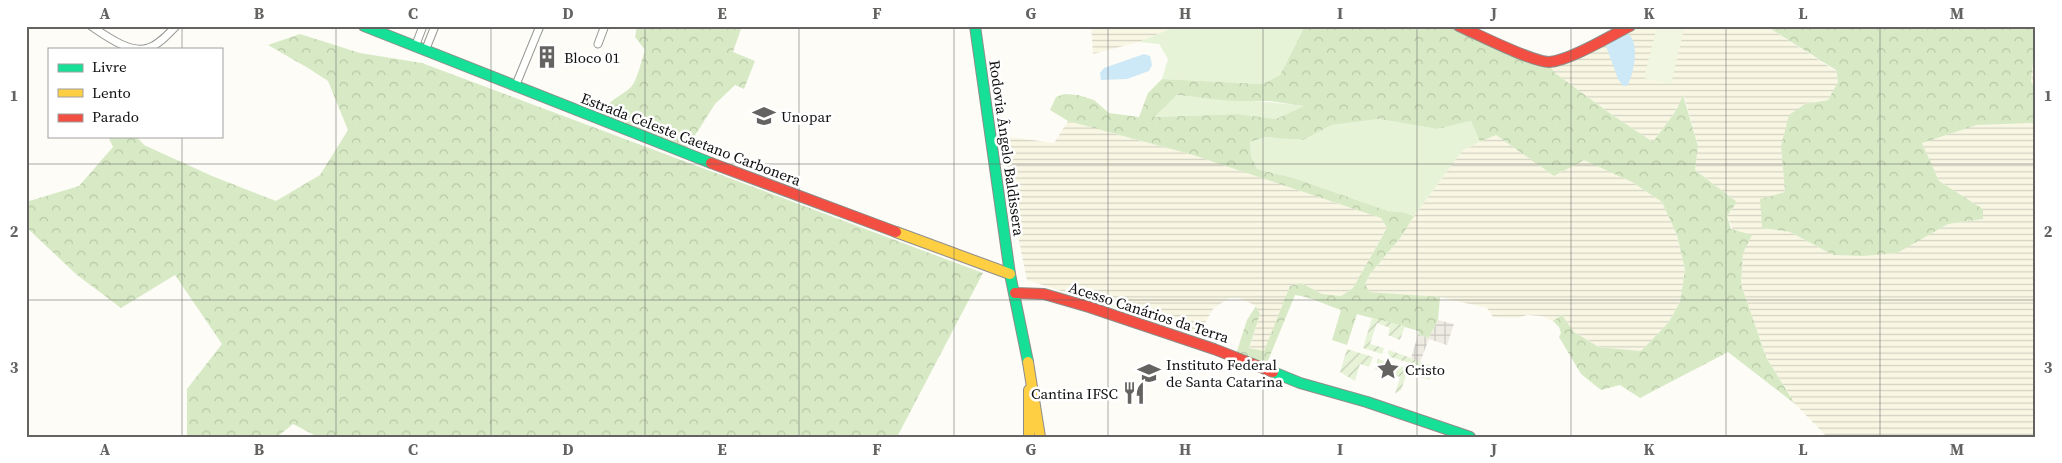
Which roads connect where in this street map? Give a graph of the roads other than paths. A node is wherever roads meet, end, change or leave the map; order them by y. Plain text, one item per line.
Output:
1 (92, 26) edge
2 (176, 26) edge
3 (364, 26) edge
4 (423, 26) edge
5 (435, 26) edge
6 (540, 26) edge
7 (602, 26) edge
8 (975, 26) edge
9 (1459, 26) edge
10 (1630, 26) edge
11 (598, 44) dead end
12 (414, 47) junction
13 (129, 48) edge
14 (150, 48) edge
15 (425, 51) junction
16 (515, 87) junction
17 (1010, 274) junction
18 (1015, 293) junction
19 (1028, 362) junction
20 (1029, 437) edge
21 (1040, 437) edge
22 (1470, 437) edge

1 - 13 street
2 - 14 street
3 - 12 street, Estrada Celeste Caetano Carbonera
4 - 12 street
5 - 15 street
6 - 16 street
7 - 11 street
8 - 17 street, Rodovia Ângelo Baldissera
9 - 10 street
12 - 15 street, Estrada Celeste Caetano Carbonera
15 - 16 street, Estrada Celeste Caetano Carbonera
16 - 17 street, Estrada Celeste Caetano Carbonera
17 - 18 street, Rodovia Ângelo Baldissera
18 - 19 street, Rodovia Ângelo Baldissera
18 - 22 street, Acesso Canários da Terra
19 - 20 street
19 - 21 street

